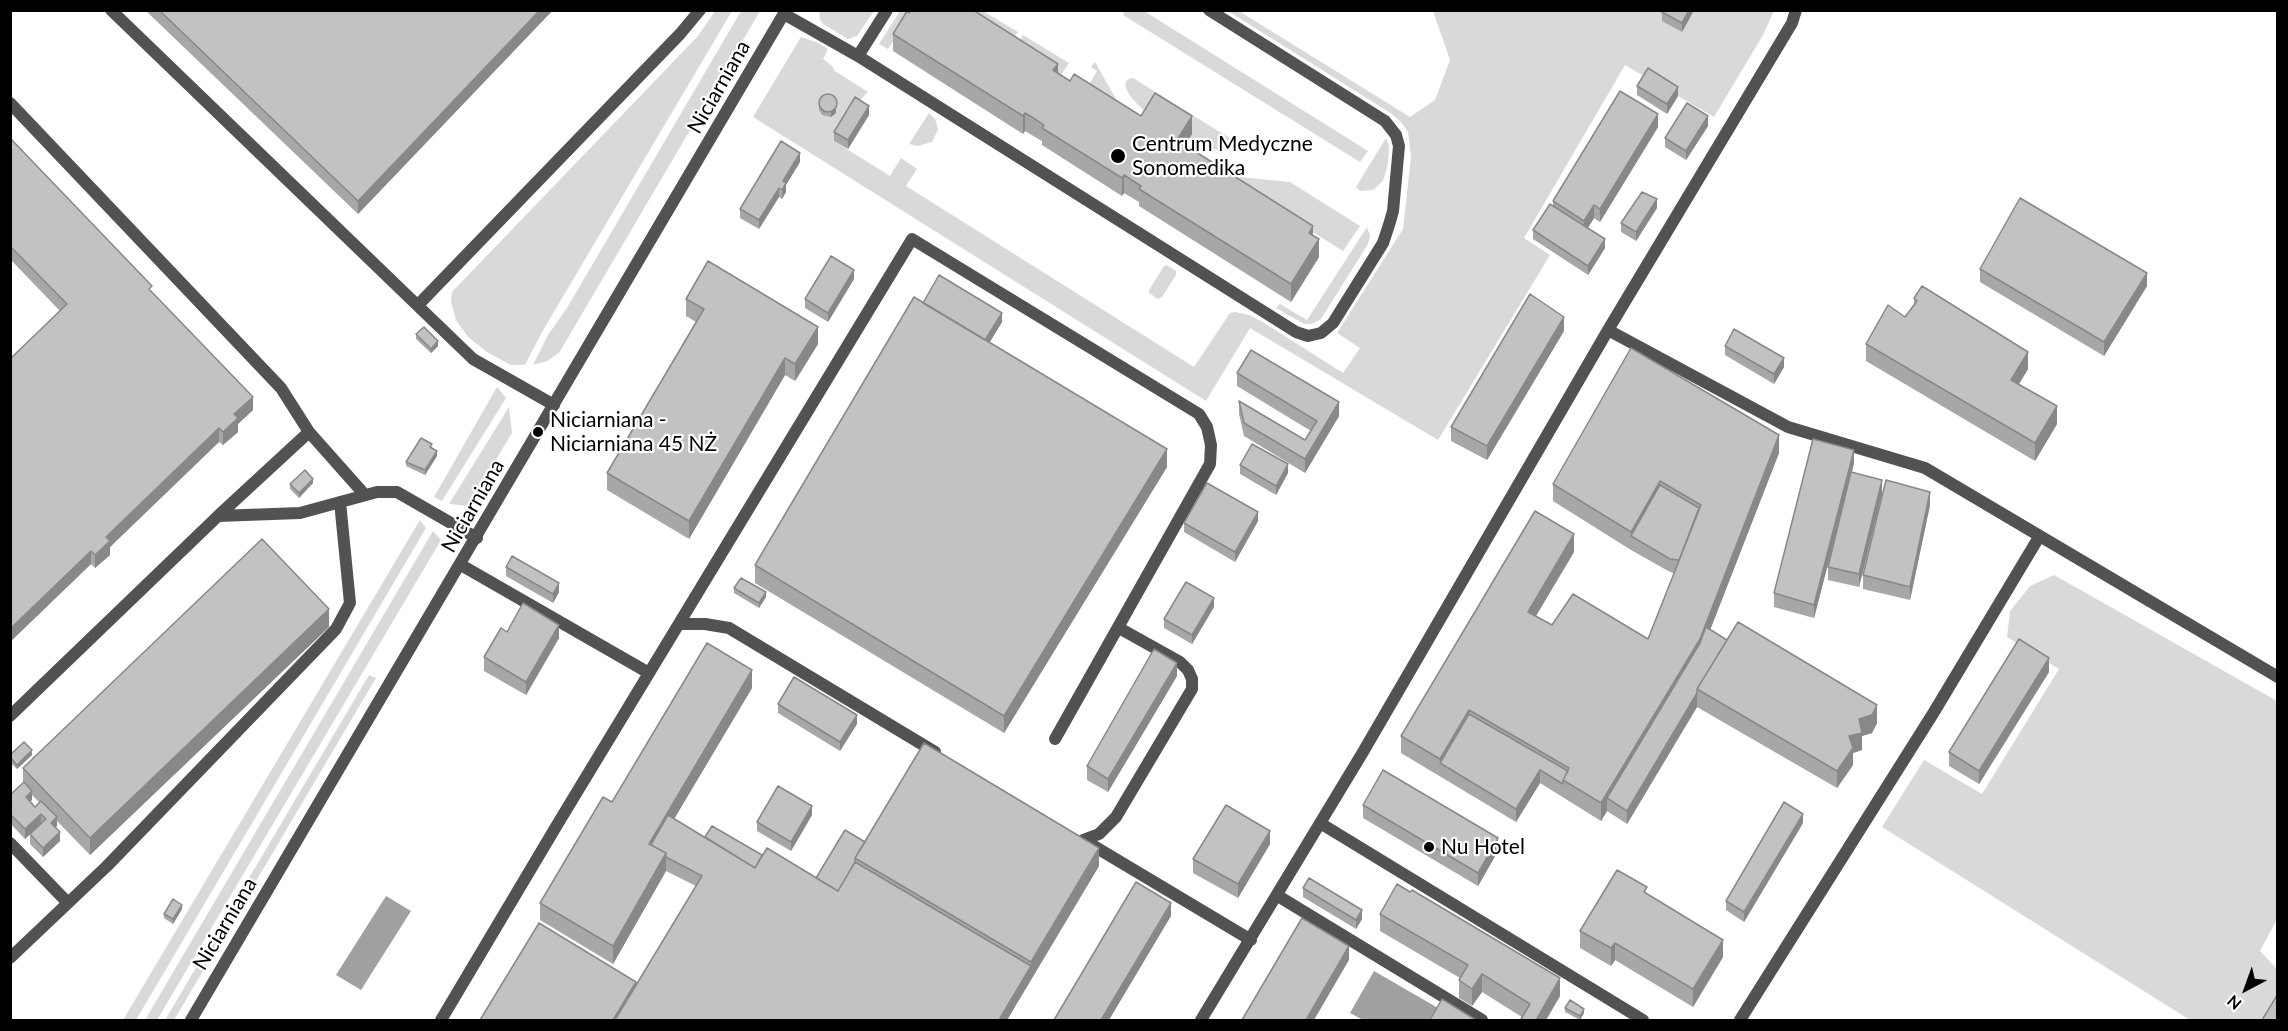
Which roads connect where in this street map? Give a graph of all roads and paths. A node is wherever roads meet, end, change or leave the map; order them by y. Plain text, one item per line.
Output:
1 (111, 10) edge
2 (700, 10) edge
3 (887, 10) edge
4 (1209, 10) edge
5 (1796, 10) edge
6 (785, 12) edge
7 (858, 56) junction
8 (10, 103) edge
9 (418, 305) junction
10 (1608, 330) junction
11 (554, 405) junction
12 (309, 432) junction
13 (365, 495) junction
14 (340, 502) junction
15 (218, 516) junction
16 (2040, 537) junction
17 (477, 538) junction
18 (461, 564) junction
19 (680, 624) junction
20 (1119, 628) junction
21 (649, 673) junction
22 (2277, 677) edge
23 (10, 716) edge
24 (1055, 739) dead end
25 (945, 758) edge
26 (1320, 823) junction
27 (10, 843) edge
28 (1278, 896) junction
29 (68, 903) junction
30 (1251, 940) junction
31 (10, 958) edge
32 (191, 1020) edge
33 (441, 1020) edge
34 (1202, 1020) edge
35 (1482, 1020) edge
36 (1643, 1020) edge
37 (1740, 1020) edge

1 - 9 street
2 - 9 street
3 - 7 street
4 - 7 street
5 - 10 street
6 - 7 street
6 - 11 street, Niciarniana
8 - 12 street
9 - 11 street
10 - 16 street
10 - 26 street
11 - 17 street, Niciarniana
12 - 13 street
12 - 15 street
13 - 14 street
13 - 17 street
14 - 15 street
14 - 29 street
15 - 23 street
16 - 22 street
16 - 37 street
17 - 18 street, Niciarniana
18 - 21 street
18 - 32 street, Niciarniana
19 - 20 street
19 - 21 street
19 - 25 street
20 - 24 street
20 - 30 street
21 - 33 street
26 - 28 street
26 - 36 street
27 - 29 street
28 - 30 street
28 - 35 street
29 - 31 street
30 - 34 street

